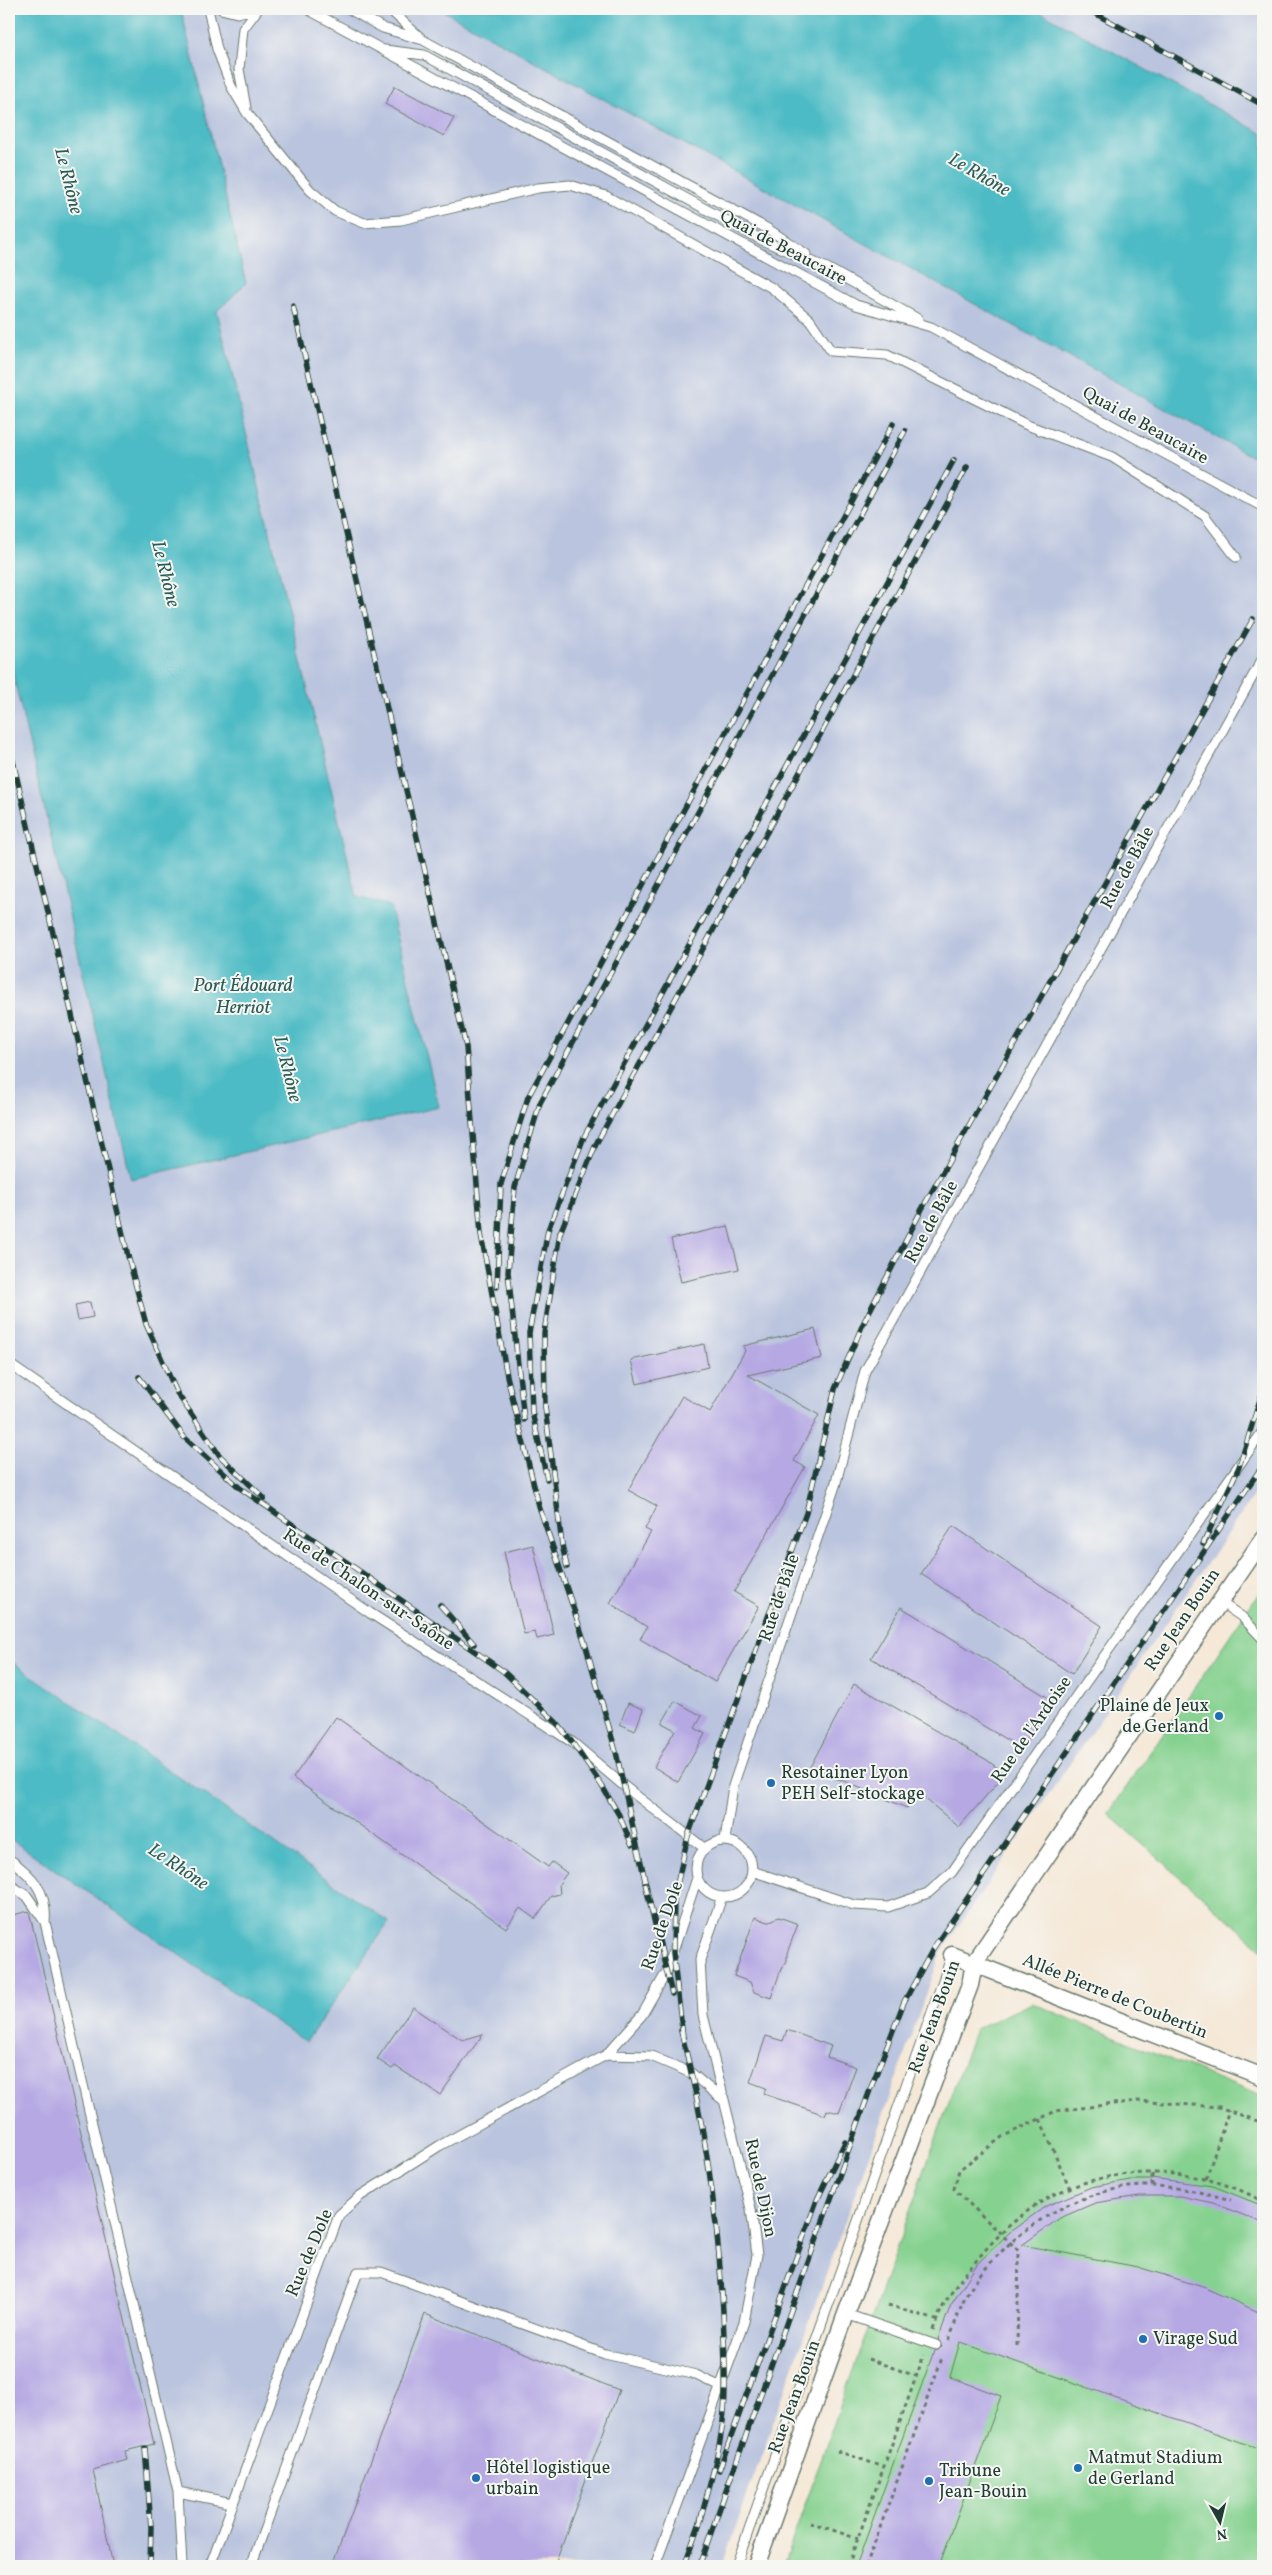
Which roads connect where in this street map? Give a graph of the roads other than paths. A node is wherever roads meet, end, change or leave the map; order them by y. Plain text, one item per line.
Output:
1 (208, 9) edge
2 (222, 9) edge
3 (256, 9) edge
4 (307, 9) edge
5 (349, 9) edge
6 (390, 9) edge
7 (423, 40) junction
8 (378, 49) junction
9 (248, 113) junction
10 (827, 268) junction
11 (931, 327) junction
12 (1248, 501) junction
13 (1263, 507) edge
14 (1263, 515) edge
15 (1236, 557) dead end
16 (1263, 658) edge
17 (9, 1364) edge
18 (1263, 1431) edge
19 (1263, 1539) edge
20 (1220, 1602) junction
21 (1263, 1639) edge
22 (725, 1840) junction
23 (704, 1848) junction
24 (9, 1859) edge
25 (752, 1871) junction
26 (697, 1878) junction
27 (9, 1884) edge
28 (722, 1897) junction
29 (45, 1922) junction
30 (952, 1955) joint
31 (974, 1963) junction
32 (606, 2055) junction
33 (1263, 2077) edge
34 (723, 2100) junction
35 (846, 2314) junction
36 (933, 2342) road end
37 (721, 2387) junction
38 (178, 2492) junction
39 (232, 2503) junction
40 (182, 2566) edge
41 (210, 2566) edge
42 (251, 2566) edge
43 (655, 2566) edge
44 (736, 2566) edge
45 (756, 2566) edge

1 - 9 lane
2 - 3 lane
3 - 9 lane
4 - 8 lane, Quai de Beaucaire
5 - 7 lane
6 - 7 lane
7 - 10 lane
8 - 10 lane
8 - 11 lane, Quai de Beaucaire
9 - 15 lane
10 - 11 lane
11 - 12 lane, Quai de Beaucaire
12 - 13 lane, Quai de Beaucaire
12 - 14 lane, Quai de Beaucaire
16 - 22 lane, Rue de Bâle
17 - 23 lane, Rue de Chalon-sur-Saône
18 - 25 lane, Rue de l'Ardoise
19 - 20 street, Rue Jean Bouin
20 - 21 lane
20 - 31 street, Rue Jean Bouin
22 - 23 lane
22 - 25 lane
23 - 26 lane
24 - 29 lane
25 - 28 lane
26 - 28 lane
26 - 32 lane, Rue de Dole
27 - 29 lane
28 - 34 lane, Rue de Dijon
29 - 38 lane
30 - 31 street, Allée Pierre de Coubertin
30 - 44 lane, Rue Jean Bouin
31 - 33 street, Allée Pierre de Coubertin
31 - 35 street, Rue Jean Bouin
32 - 34 lane, Rue de Dole
32 - 39 lane, Rue de Dole
34 - 37 lane, Rue de Dijon
35 - 36 lane
35 - 45 street, Rue Jean Bouin
37 - 42 lane
37 - 43 lane, Rue de Dijon
38 - 39 lane
38 - 40 lane
39 - 41 lane, Rue de Dole

